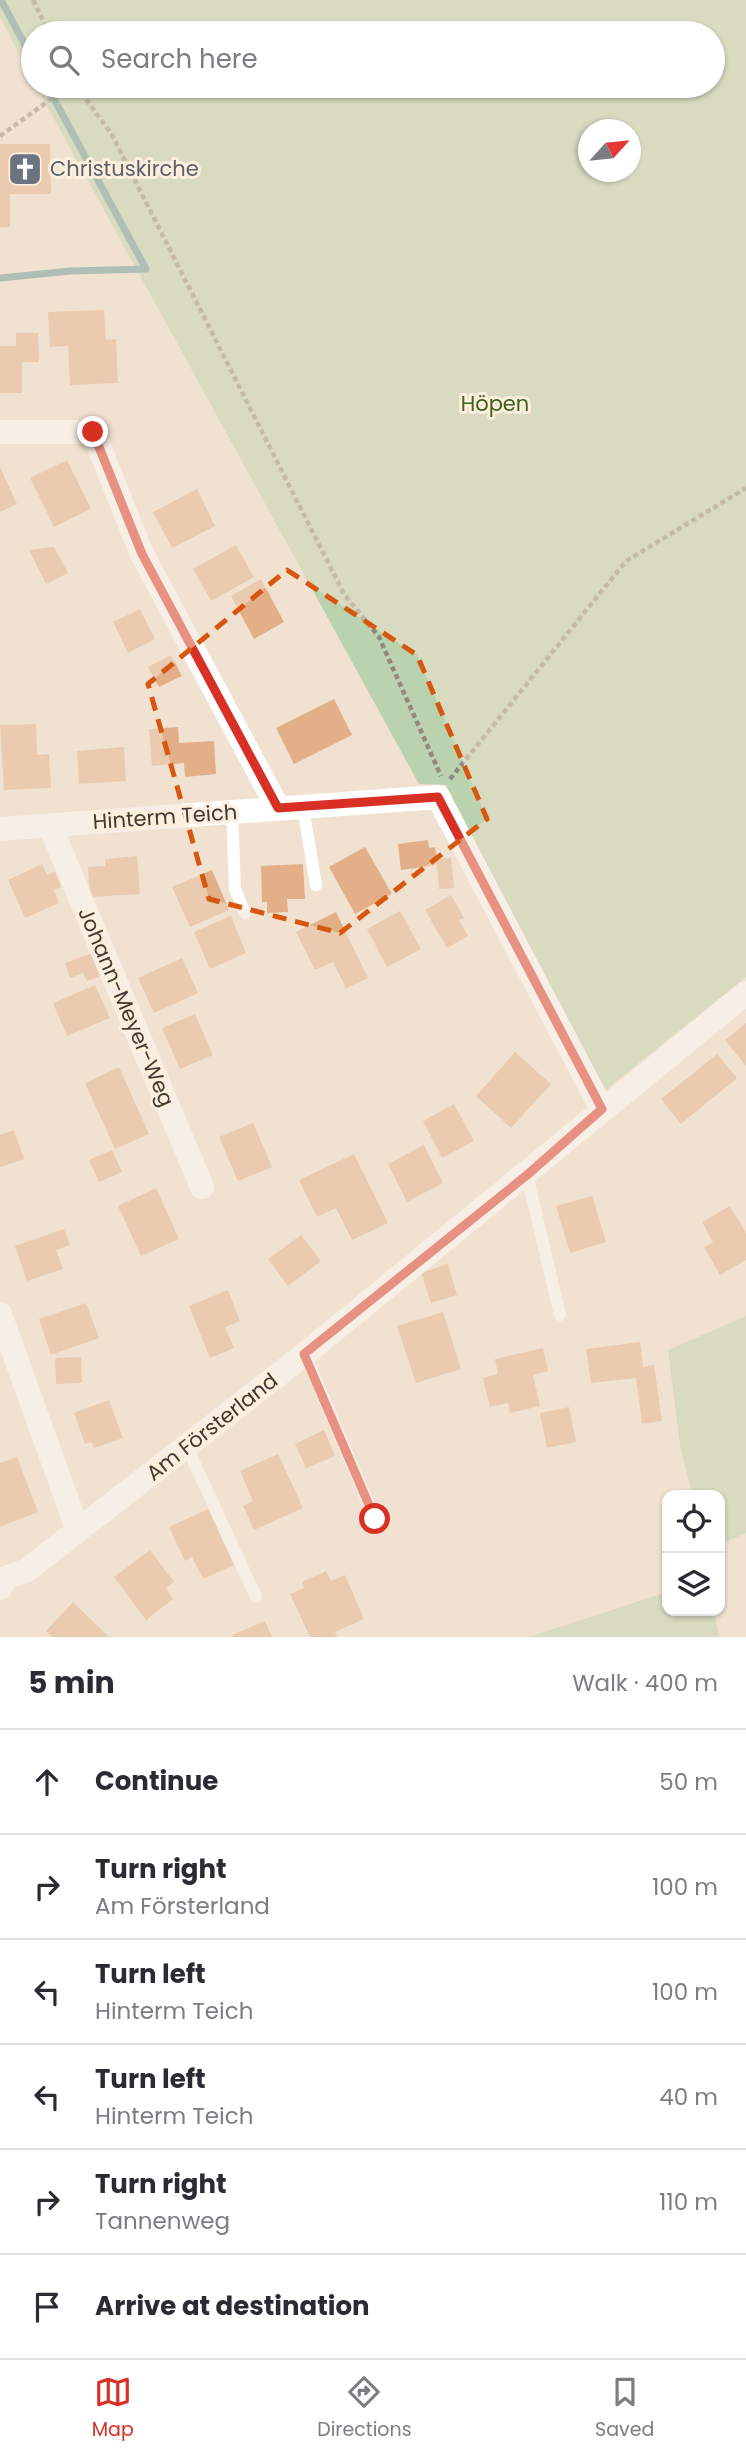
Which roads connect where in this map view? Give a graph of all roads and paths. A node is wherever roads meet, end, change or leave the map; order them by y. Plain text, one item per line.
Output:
1 (33, 0) edge
2 (43, 21) edge
3 (52, 98) edge
4 (85, 98) edge
5 (0, 136) edge
6 (0, 432) edge
7 (746, 488) edge
8 (278, 808) junction
9 (303, 808) junction
10 (232, 811) junction
11 (50, 826) junction
12 (0, 829) edge
13 (316, 884) dead end
14 (245, 913) dead end
15 (746, 993) edge
16 (602, 1109) junction
17 (527, 1175) junction
18 (202, 1187) dead end
19 (0, 1314) edge
20 (560, 1315) dead end
21 (304, 1354) junction
22 (187, 1447) junction
23 (375, 1519) dead end
24 (77, 1528) junction
25 (2, 1581) edge
26 (256, 1597) dead end

1 - 2 path
3 - 5 path
4 - 7 path
6 - 8 street
8 - 9 street, Hinterm Teich
8 - 10 street, Hinterm Teich
9 - 13 lane
9 - 16 street, Hinterm Teich
10 - 11 street, Hinterm Teich
10 - 14 lane
11 - 12 street, Hinterm Teich
11 - 18 street, Johann-Meyer-Weg
15 - 16 street, Am Försterland
16 - 17 street, Am Försterland
17 - 20 lane
17 - 21 street, Am Försterland
19 - 24 street
21 - 22 street, Am Försterland
21 - 23 lane
22 - 24 street, Am Försterland
22 - 26 lane
24 - 25 street, Am Försterland

